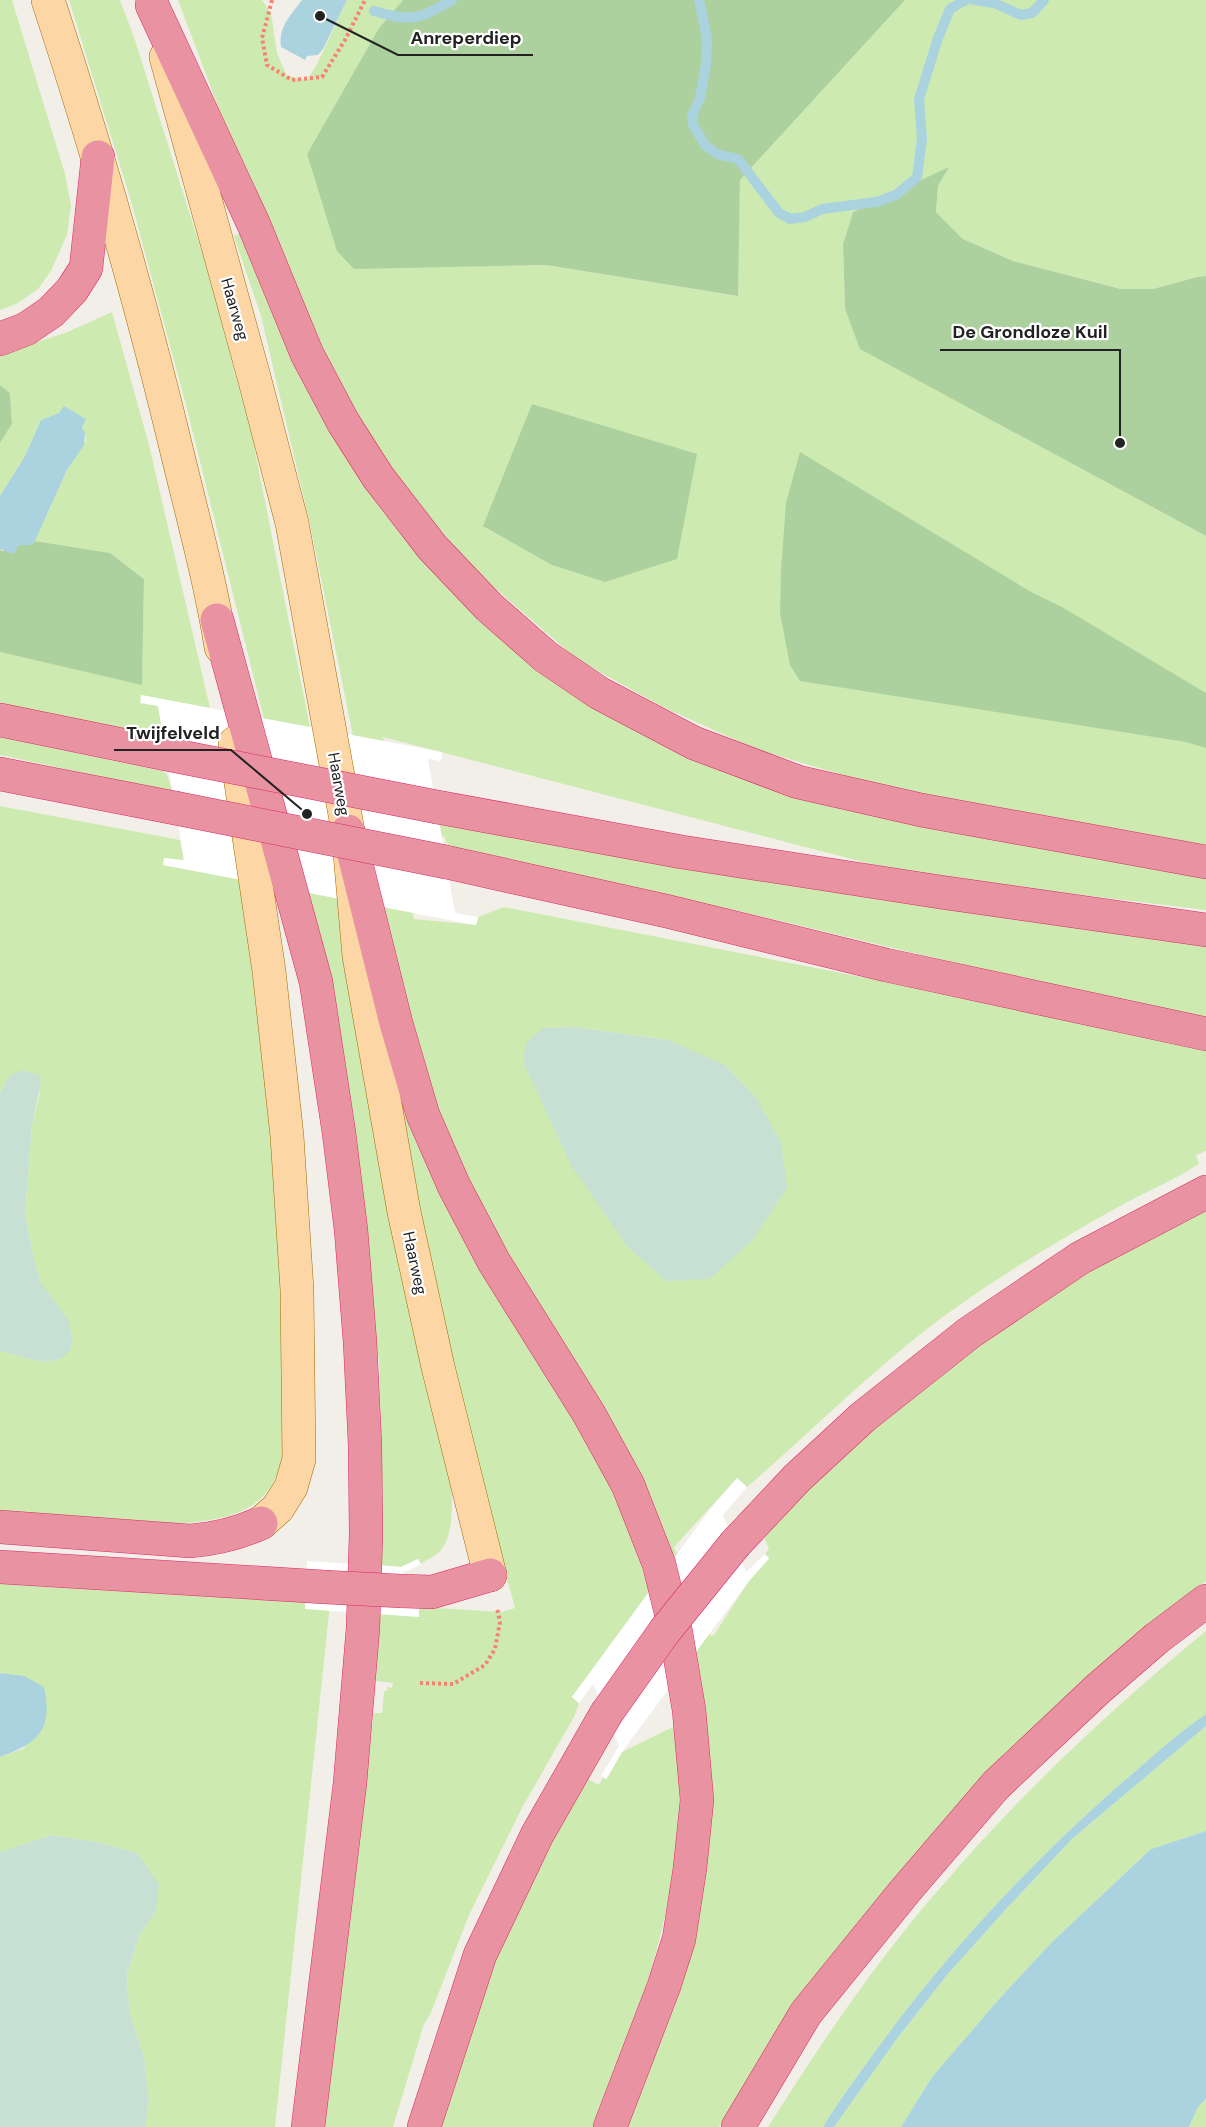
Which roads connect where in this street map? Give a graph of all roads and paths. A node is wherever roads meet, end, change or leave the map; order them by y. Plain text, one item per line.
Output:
1 (48, 0) edge
2 (272, 0) edge
3 (365, 0) edge
4 (151, 2) edge
5 (98, 157) junction
6 (0, 339) edge
7 (217, 620) junction
8 (0, 720) edge
9 (0, 774) edge
10 (348, 831) junction
11 (1206, 862) edge
12 (1206, 930) edge
13 (1206, 1034) edge
14 (1206, 1192) edge
15 (261, 1522) joint
16 (0, 1527) edge
17 (0, 1567) edge
18 (490, 1575) junction
19 (1206, 1600) edge
20 (420, 1683) dead end
21 (308, 2127) edge
22 (424, 2127) edge
23 (610, 2127) edge
24 (738, 2127) edge

1 - 5 main road
2 - 3 path
4 - 10 main road, Haarweg
4 - 11 highway
5 - 6 highway
5 - 7 main road
7 - 15 main road
7 - 21 highway
8 - 12 highway, bridge
9 - 13 highway, bridge
10 - 18 main road, Haarweg
10 - 23 highway
14 - 22 highway, bridge
15 - 16 highway
17 - 18 highway, bridge
18 - 20 path
19 - 24 highway

